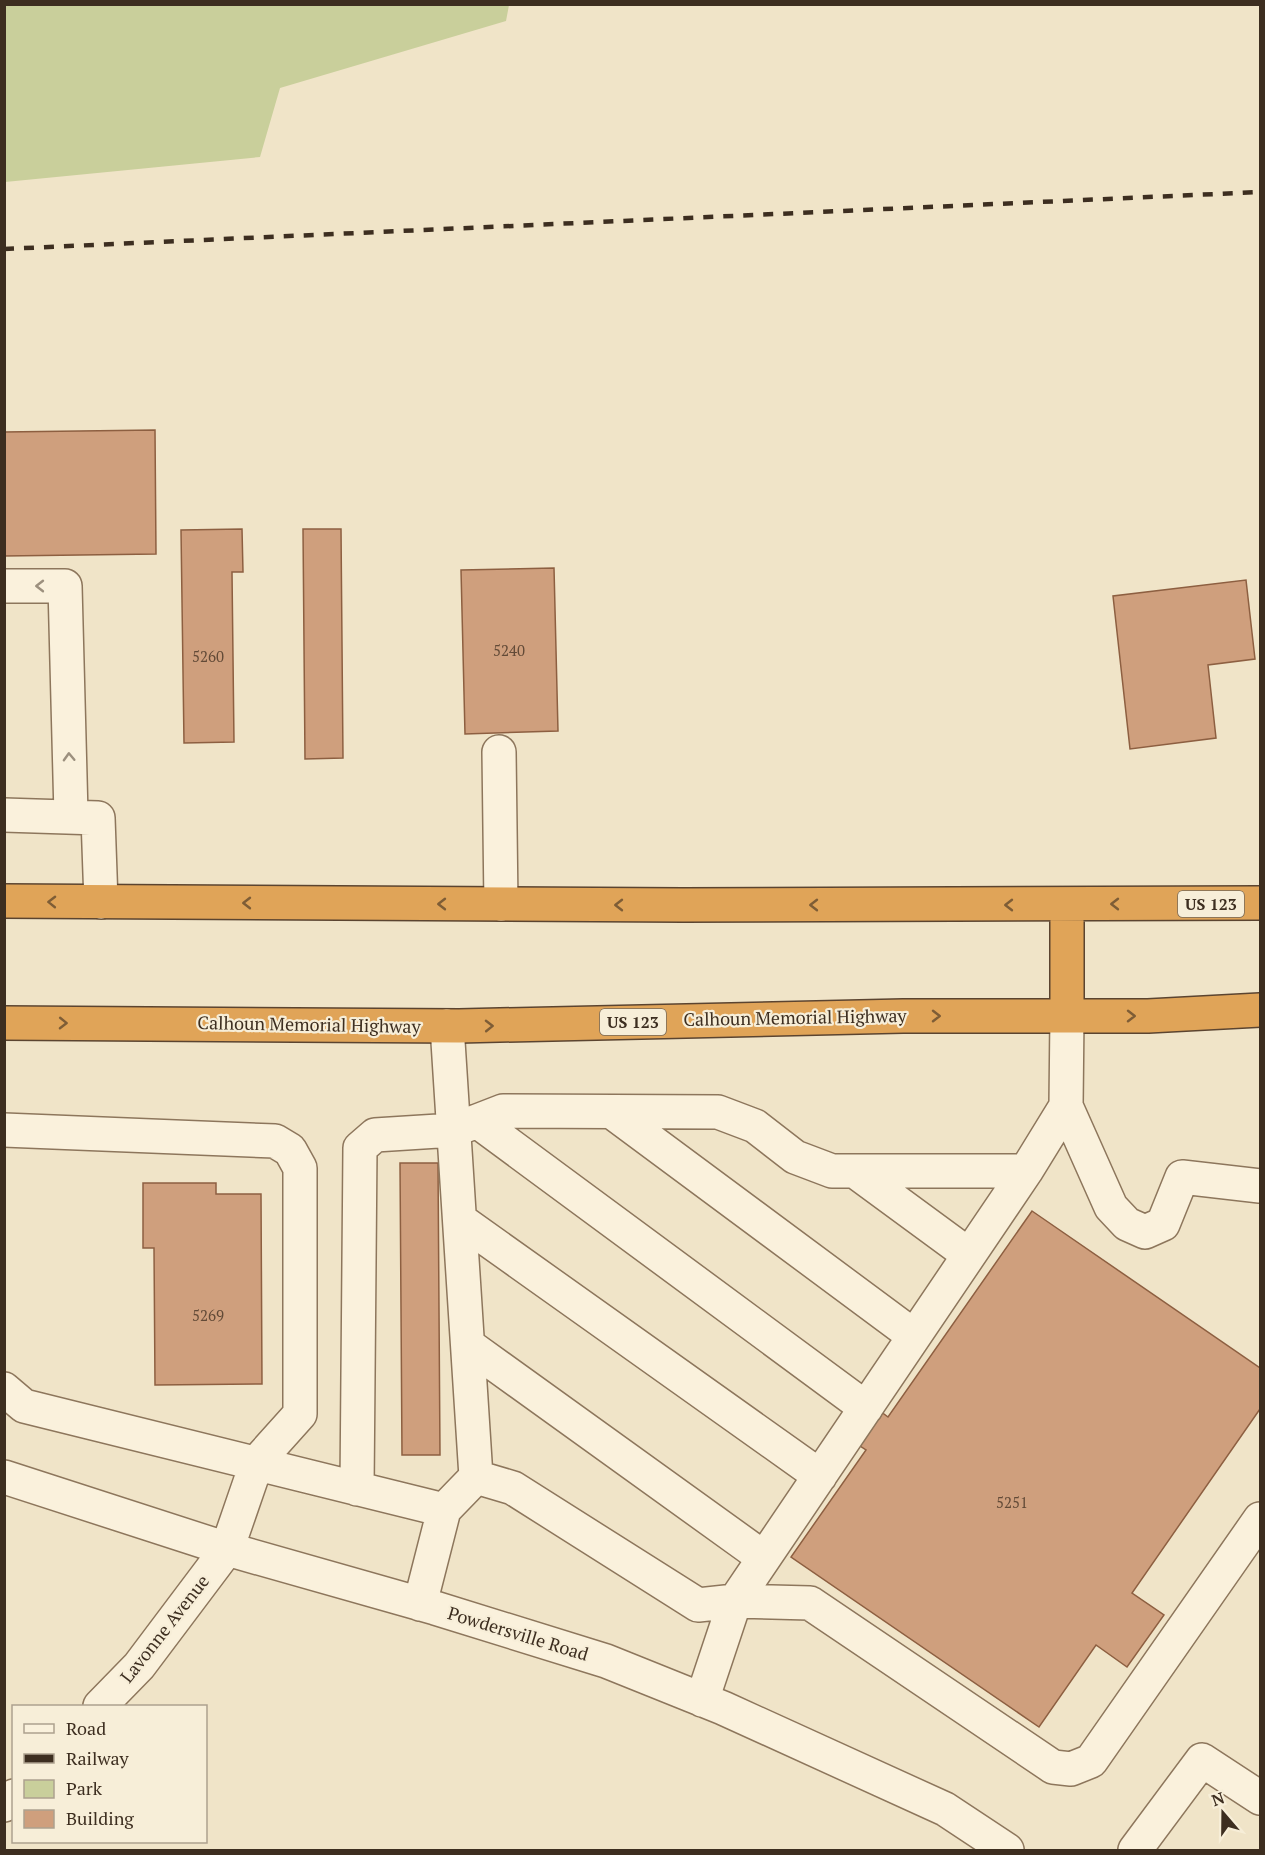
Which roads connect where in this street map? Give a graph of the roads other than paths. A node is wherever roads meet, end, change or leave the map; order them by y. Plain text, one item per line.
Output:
1 (4, 586) edge
2 (500, 752) dead end
3 (4, 815) edge
4 (71, 815) junction
5 (4, 901) edge
6 (101, 902) junction
7 (1260, 903) edge
8 (501, 904) junction
9 (1067, 904) junction
10 (1260, 1010) edge
11 (1067, 1016) junction
12 (4, 1023) edge
13 (447, 1026) junction
14 (1066, 1106) junction
15 (612, 1112) junction
16 (465, 1126) junction
17 (4, 1130) edge
18 (1026, 1171) junction
19 (856, 1172) junction
20 (1260, 1186) edge
21 (460, 1220) junction
22 (969, 1255) junction
23 (914, 1335) junction
24 (468, 1345) junction
25 (4, 1389) edge
26 (866, 1408) junction
27 (257, 1462) junction
28 (820, 1476) junction
29 (4, 1477) edge
30 (476, 1477) junction
31 (357, 1489) junction
32 (444, 1510) junction
33 (1260, 1519) edge
34 (227, 1549) junction
35 (764, 1558) junction
36 (735, 1601) junction
37 (420, 1604) junction
38 (702, 1700) junction
39 (102, 1705) edge
40 (1260, 1798) edge
41 (1007, 1851) edge
42 (1135, 1851) edge

4 -> 1 street
2 - 8 street
3 - 4 street
4 - 6 street
6 -> 5 highway, US 123
8 -> 6 highway, US 123
7 -> 9 highway, US 123
9 -> 8 highway, US 123
9 - 11 highway
11 -> 10 highway, Calhoun Memorial Highway / US 123
13 -> 11 highway, Calhoun Memorial Highway / US 123
11 - 14 street
12 -> 13 highway, Calhoun Memorial Highway / US 123
13 - 16 street
14 - 18 street
14 - 20 street
15 - 16 street
15 - 19 street
15 - 23 street
16 - 21 street
16 - 26 street
16 - 31 street
17 - 27 street
18 - 19 street
18 - 22 street
19 - 22 street
21 - 24 street
21 - 28 street
22 - 23 street
23 - 26 street
24 - 30 street
24 - 35 street
25 - 27 street
26 - 28 street
27 - 31 street
27 - 34 street, Lavonne Avenue
28 - 35 street
29 - 34 street, Powdersville Road
30 - 32 street
30 - 36 street
31 - 32 street
32 - 37 street
33 - 36 street
34 - 37 street, Powdersville Road
34 - 39 street, Lavonne Avenue
35 - 36 street
36 - 38 street
37 - 38 street, Powdersville Road
38 - 41 street, Powdersville Road
40 - 42 street

